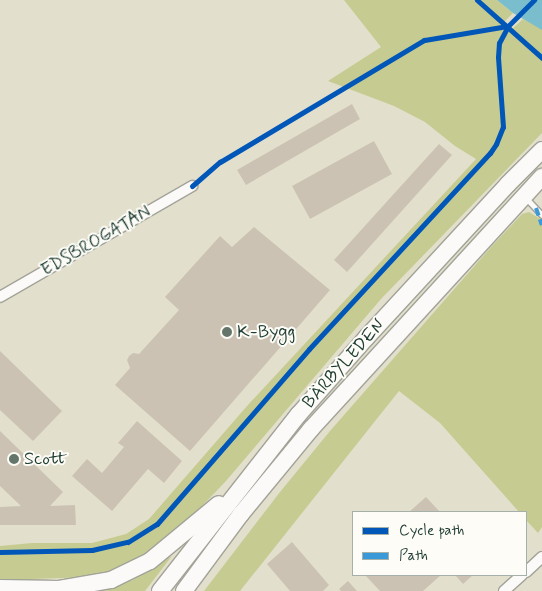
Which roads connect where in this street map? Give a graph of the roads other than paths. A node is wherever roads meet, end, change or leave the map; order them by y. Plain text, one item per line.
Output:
1 (542, 150) edge
2 (542, 177) edge
3 (192, 186) dead end
4 (524, 195) junction
5 (542, 215) edge
6 (0, 297) edge
7 (236, 491) junction
8 (542, 557) edge
9 (527, 571) edge
10 (521, 576) edge
11 (0, 588) edge
12 (160, 591) edge
13 (184, 591) edge
14 (504, 591) edge

1 - 7 main road, BÄRBYLEDEN
2 - 4 main road, BÄRBYLEDEN
3 - 6 street, EDSBROGATAN
4 - 5 lane
4 - 13 main road, BÄRBYLEDEN
7 - 11 main road
7 - 12 main road, BÄRBYLEDEN
8 - 9 street
10 - 14 street

